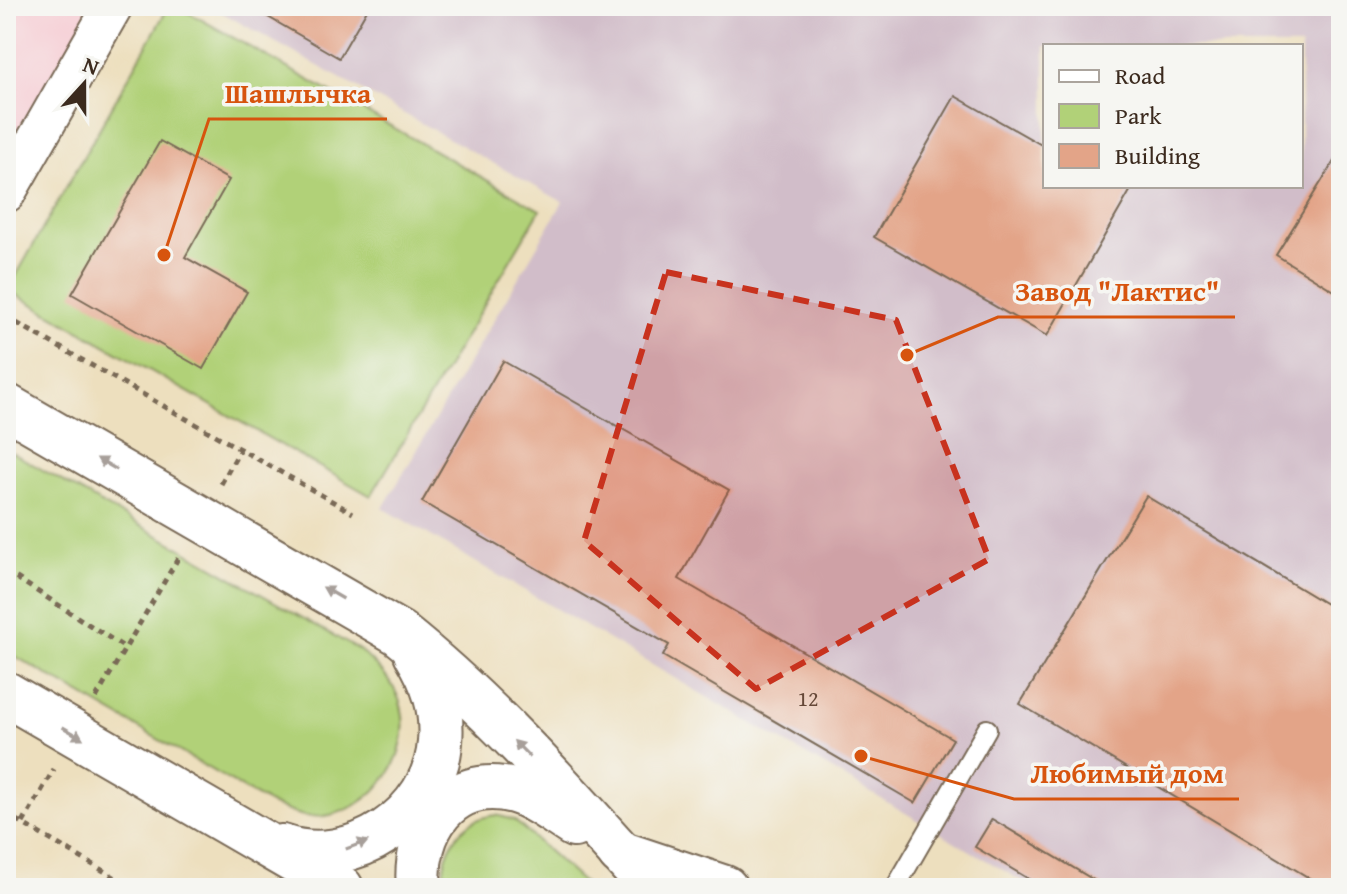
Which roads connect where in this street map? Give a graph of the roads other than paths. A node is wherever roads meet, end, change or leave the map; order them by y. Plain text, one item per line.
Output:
1 (113, 6) edge
2 (6, 193) edge
3 (6, 406) edge
4 (399, 633) junction
5 (6, 694) edge
6 (987, 729) dead end
7 (254, 838) junction
8 (620, 853) junction
9 (341, 888) edge
10 (419, 888) edge
11 (652, 888) edge
12 (725, 888) edge
13 (895, 888) edge

1 - 2 street
4 -> 3 main road
7 -> 4 main road
8 -> 4 main road
5 -> 7 main road
6 - 13 lane
7 - 9 main road
8 - 10 main road
8 - 11 main road
8 - 12 main road

